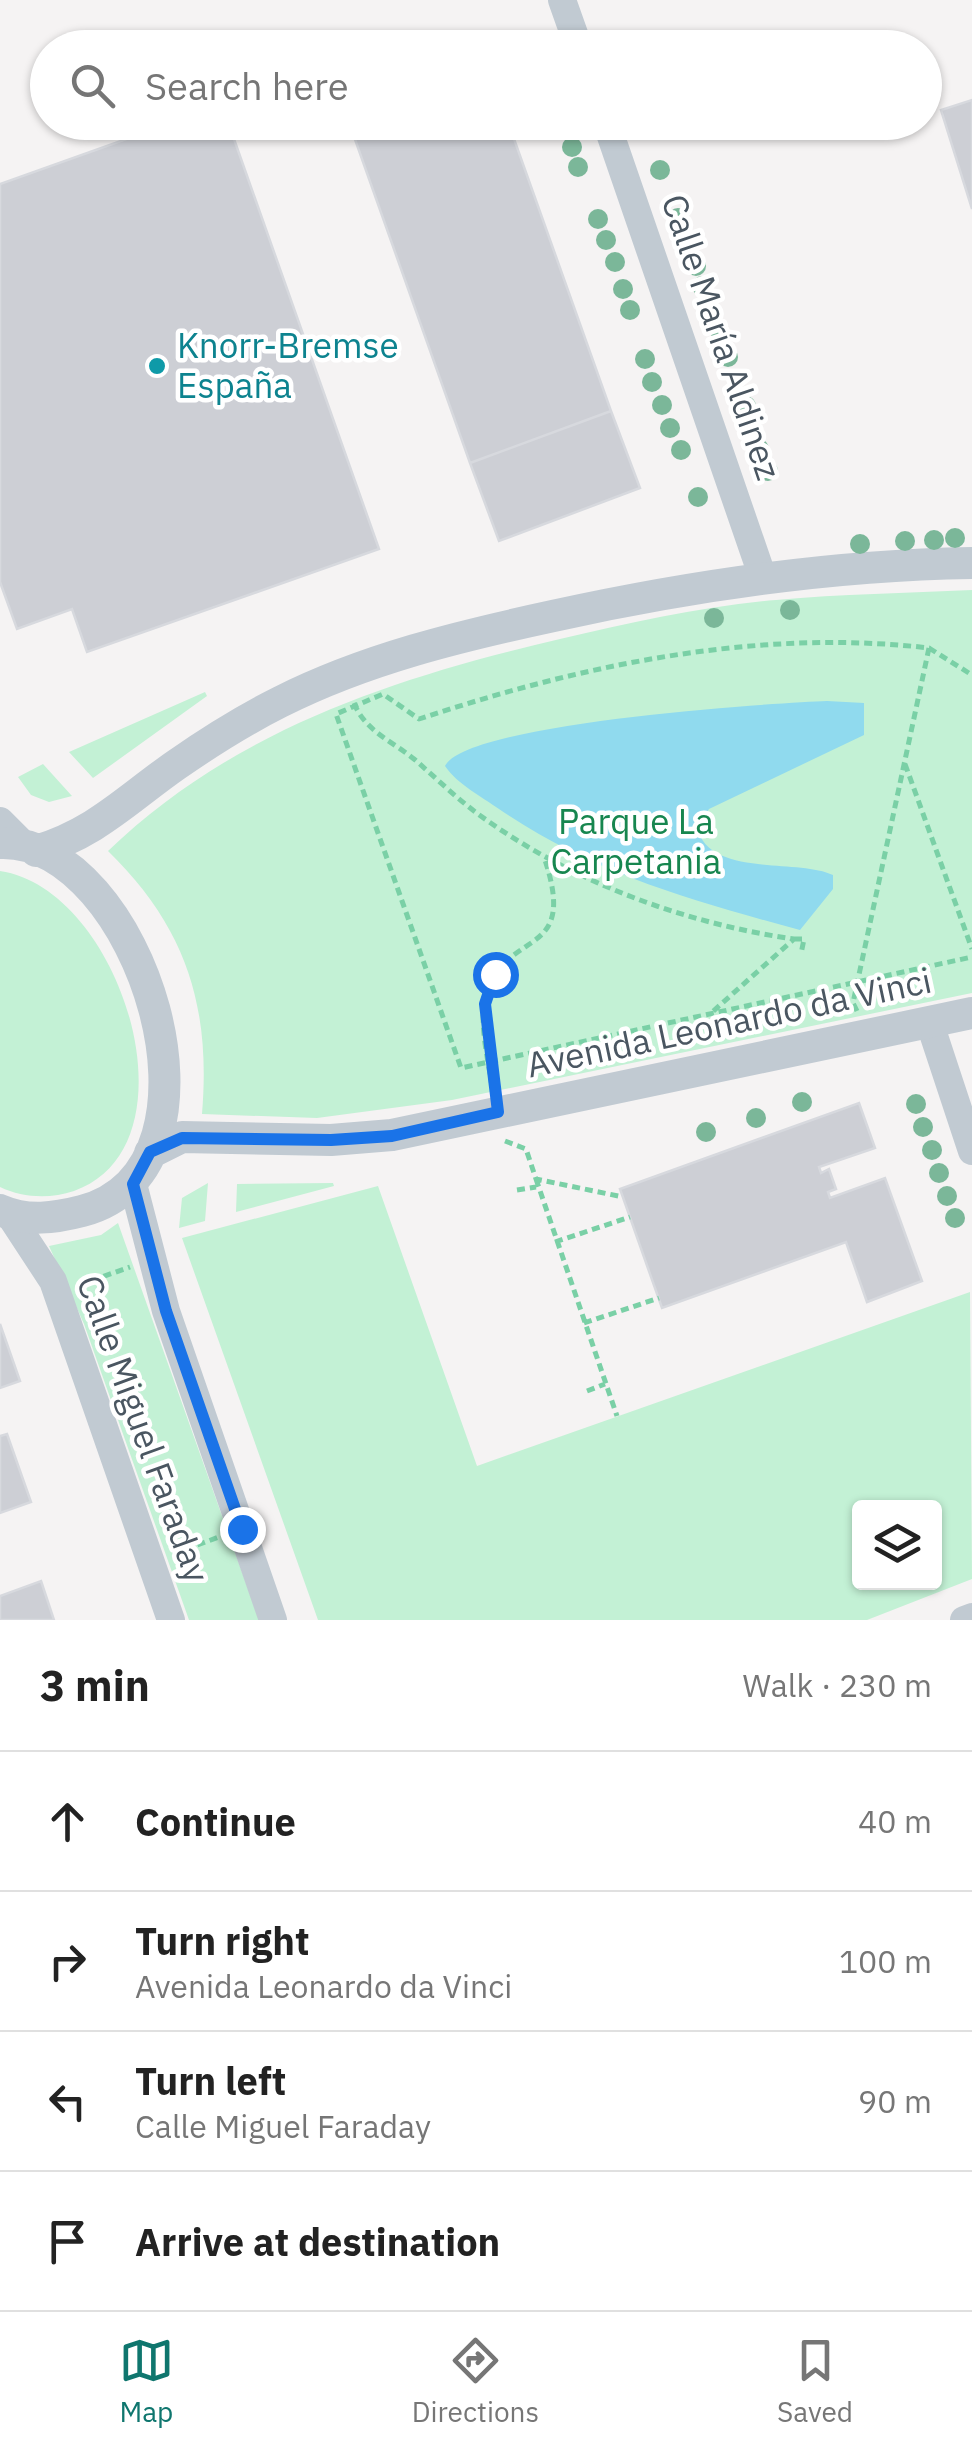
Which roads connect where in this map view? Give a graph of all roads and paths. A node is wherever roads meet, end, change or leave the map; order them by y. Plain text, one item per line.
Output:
1 (562, 0) edge
2 (573, 30) edge
3 (612, 140) edge
4 (972, 563) edge
5 (763, 578) junction
6 (930, 648) junction
7 (972, 675) edge
8 (358, 715) dead end
9 (904, 764) junction
10 (14, 839) edge
11 (543, 854) junction
12 (969, 933) edge
13 (794, 938) junction
14 (972, 949) edge
15 (801, 954) dead end
16 (972, 957) edge
17 (857, 984) junction
18 (972, 1013) edge
19 (707, 1016) junction
20 (929, 1021) junction
21 (866, 1032) junction
22 (489, 1062) junction
23 (498, 1112) junction
24 (972, 1151) edge
25 (150, 1152) junction
26 (536, 1183) junction
27 (133, 1184) junction
28 (518, 1190) dead end
29 (623, 1197) dead end
30 (4, 1212) edge
31 (630, 1217) dead end
32 (555, 1242) junction
33 (152, 1259) junction
34 (57, 1293) junction
35 (659, 1298) dead end
36 (584, 1324) junction
37 (606, 1384) junction
38 (587, 1391) dead end
39 (617, 1416) dead end
40 (242, 1529) junction
41 (151, 1562) junction
42 (972, 1617) edge
43 (171, 1620) edge
44 (273, 1620) edge
45 (964, 1620) edge

1 - 2 street
3 - 5 street, Calle María Aldinez
4 - 5 street
5 - 10 street
6 - 7 path
6 - 9 path
6 - 22 path
8 - 11 path
9 - 12 path
9 - 17 path
10 - 25 street
11 - 13 path
11 - 22 path
12 - 14 path
13 - 15 path
13 - 19 path
16 - 17 path
17 - 19 path
17 - 21 path
18 - 20 street, Avenida Leonardo da Vinci
19 - 22 path
20 - 21 street, Avenida Leonardo da Vinci
20 - 24 street
21 - 23 street, Avenida Leonardo da Vinci
22 - 23 path
23 - 25 street, Avenida Leonardo da Vinci
23 - 26 path
25 - 27 street
26 - 28 path
26 - 29 path
26 - 32 path
27 - 30 street
27 - 33 street, Calle Miguel Faraday
30 - 34 street, Calle Miguel Faraday
31 - 32 path
32 - 36 path
33 - 34 path
33 - 40 street, Calle Miguel Faraday
34 - 41 street, Calle Miguel Faraday
35 - 36 path
36 - 37 path
37 - 38 path
37 - 39 path
40 - 41 path
40 - 44 street, Calle Miguel Faraday
41 - 43 street, Calle Miguel Faraday
42 - 45 street

